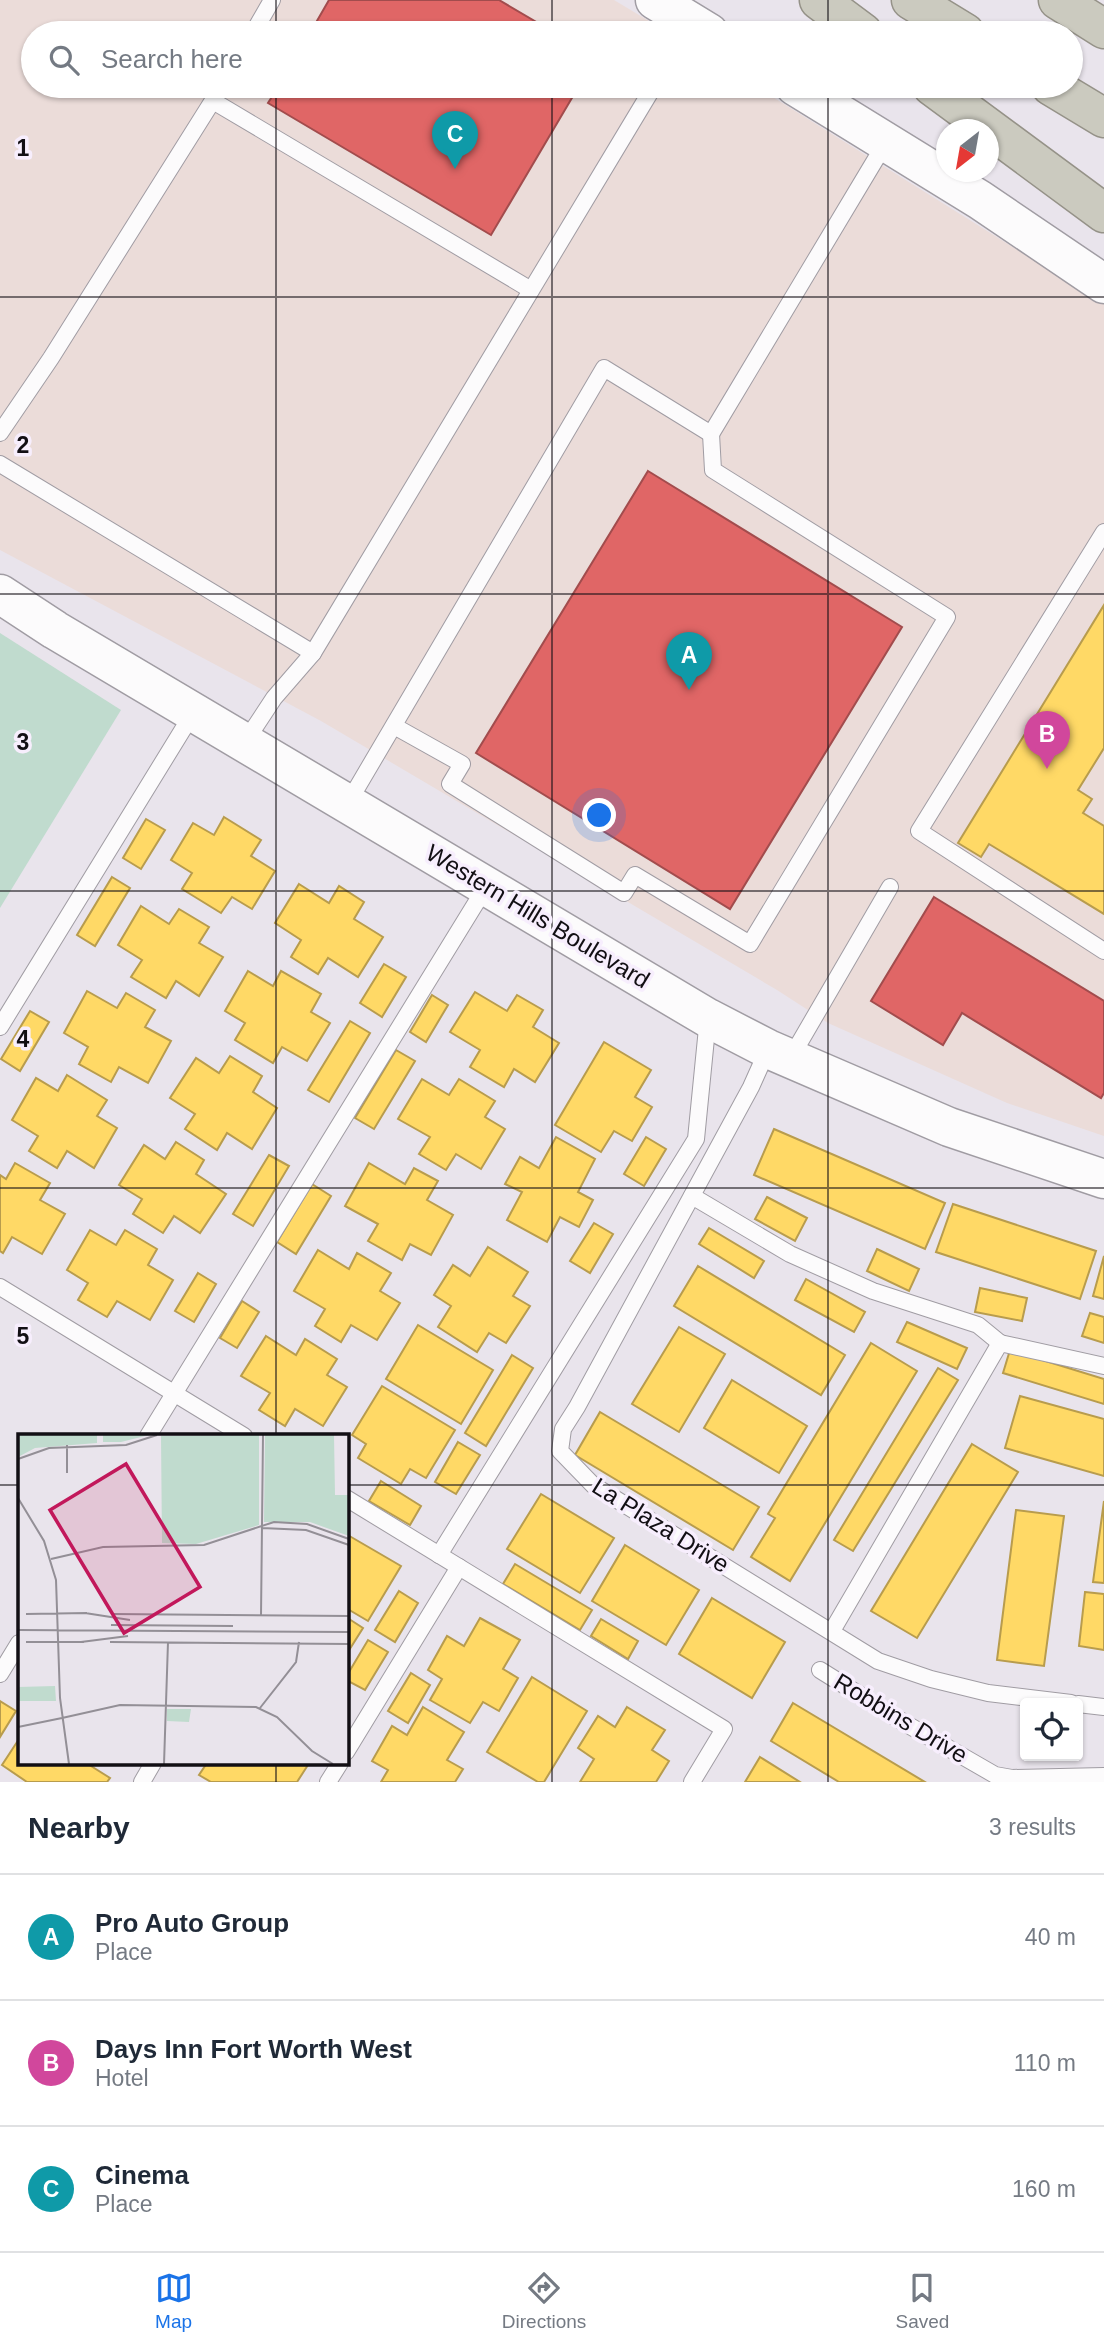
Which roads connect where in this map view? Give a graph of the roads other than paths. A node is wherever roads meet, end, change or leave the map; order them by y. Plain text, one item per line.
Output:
1 (272, 0) edge
2 (655, 0) edge
3 (819, 0) edge
4 (911, 0) edge
5 (1058, 0) edge
6 (260, 21) edge
7 (684, 21) edge
8 (847, 21) edge
9 (945, 21) edge
10 (1104, 29) edge
11 (215, 98) edge
12 (647, 98) edge
13 (814, 98) edge
14 (948, 98) edge
15 (1071, 98) edge
16 (213, 102) junction
17 (1104, 118) edge
18 (886, 142) junction
19 (1104, 213) edge
20 (1104, 284) edge
21 (531, 290) junction
22 (0, 433) edge
23 (711, 434) junction
24 (0, 464) edge
25 (1104, 532) edge
26 (0, 594) edge
27 (313, 653) junction
28 (194, 712) junction
29 (394, 726) junction
30 (245, 742) junction
31 (348, 803) junction
32 (488, 885) junction
33 (890, 887) dead end
34 (1104, 951) edge
35 (708, 1018) junction
36 (0, 1027) edge
37 (779, 1054) junction
38 (1104, 1179) edge
39 (692, 1196) junction
40 (0, 1287) edge
41 (1000, 1343) junction
42 (1104, 1366) edge
43 (174, 1393) junction
44 (149, 1434) edge
45 (241, 1434) edge
46 (348, 1499) edge
47 (439, 1555) junction
48 (459, 1567) junction
49 (832, 1631) junction
50 (18, 1645) edge
51 (820, 1670) dead end
52 (0, 1674) edge
53 (1030, 1698) edge
54 (1083, 1705) edge
55 (1104, 1707) edge
56 (348, 1749) edge
57 (152, 1764) edge
58 (339, 1764) edge
59 (1104, 1776) edge
60 (993, 1779) edge
61 (142, 1782) edge
62 (328, 1782) edge
63 (692, 1782) edge

1 - 6 lane
2 - 7 street
3 - 8 highway
4 - 9 highway
5 - 10 highway
11 - 16 lane
12 - 21 lane
13 - 18 street
14 - 19 highway
15 - 17 highway
16 - 21 lane
16 - 22 lane
18 - 20 street
18 - 23 lane
21 - 27 lane
23 - 29 lane
23 - 29 lane
24 - 27 lane
25 - 34 lane
26 - 28 street, Western Hills Boulevard
27 - 30 lane
28 - 30 street, Western Hills Boulevard
28 - 36 lane
29 - 31 lane
30 - 31 street, Western Hills Boulevard
31 - 32 street, Western Hills Boulevard
32 - 35 street, Western Hills Boulevard
32 - 43 lane
33 - 37 lane, La Plaza Drive
35 - 37 street, Western Hills Boulevard
35 - 47 lane
37 - 38 street, Western Hills Boulevard
37 - 39 lane, La Plaza Drive
39 - 41 lane
39 - 49 lane, La Plaza Drive
40 - 43 lane
41 - 42 lane
41 - 49 lane
43 - 44 lane
43 - 45 lane
46 - 47 lane
47 - 48 lane
48 - 56 lane
48 - 63 lane
49 - 53 lane, La Plaza Drive
50 - 52 lane
51 - 60 lane, Robbins Drive
54 - 55 lane
57 - 61 lane
58 - 62 lane
59 - 60 lane, Robbins Drive

